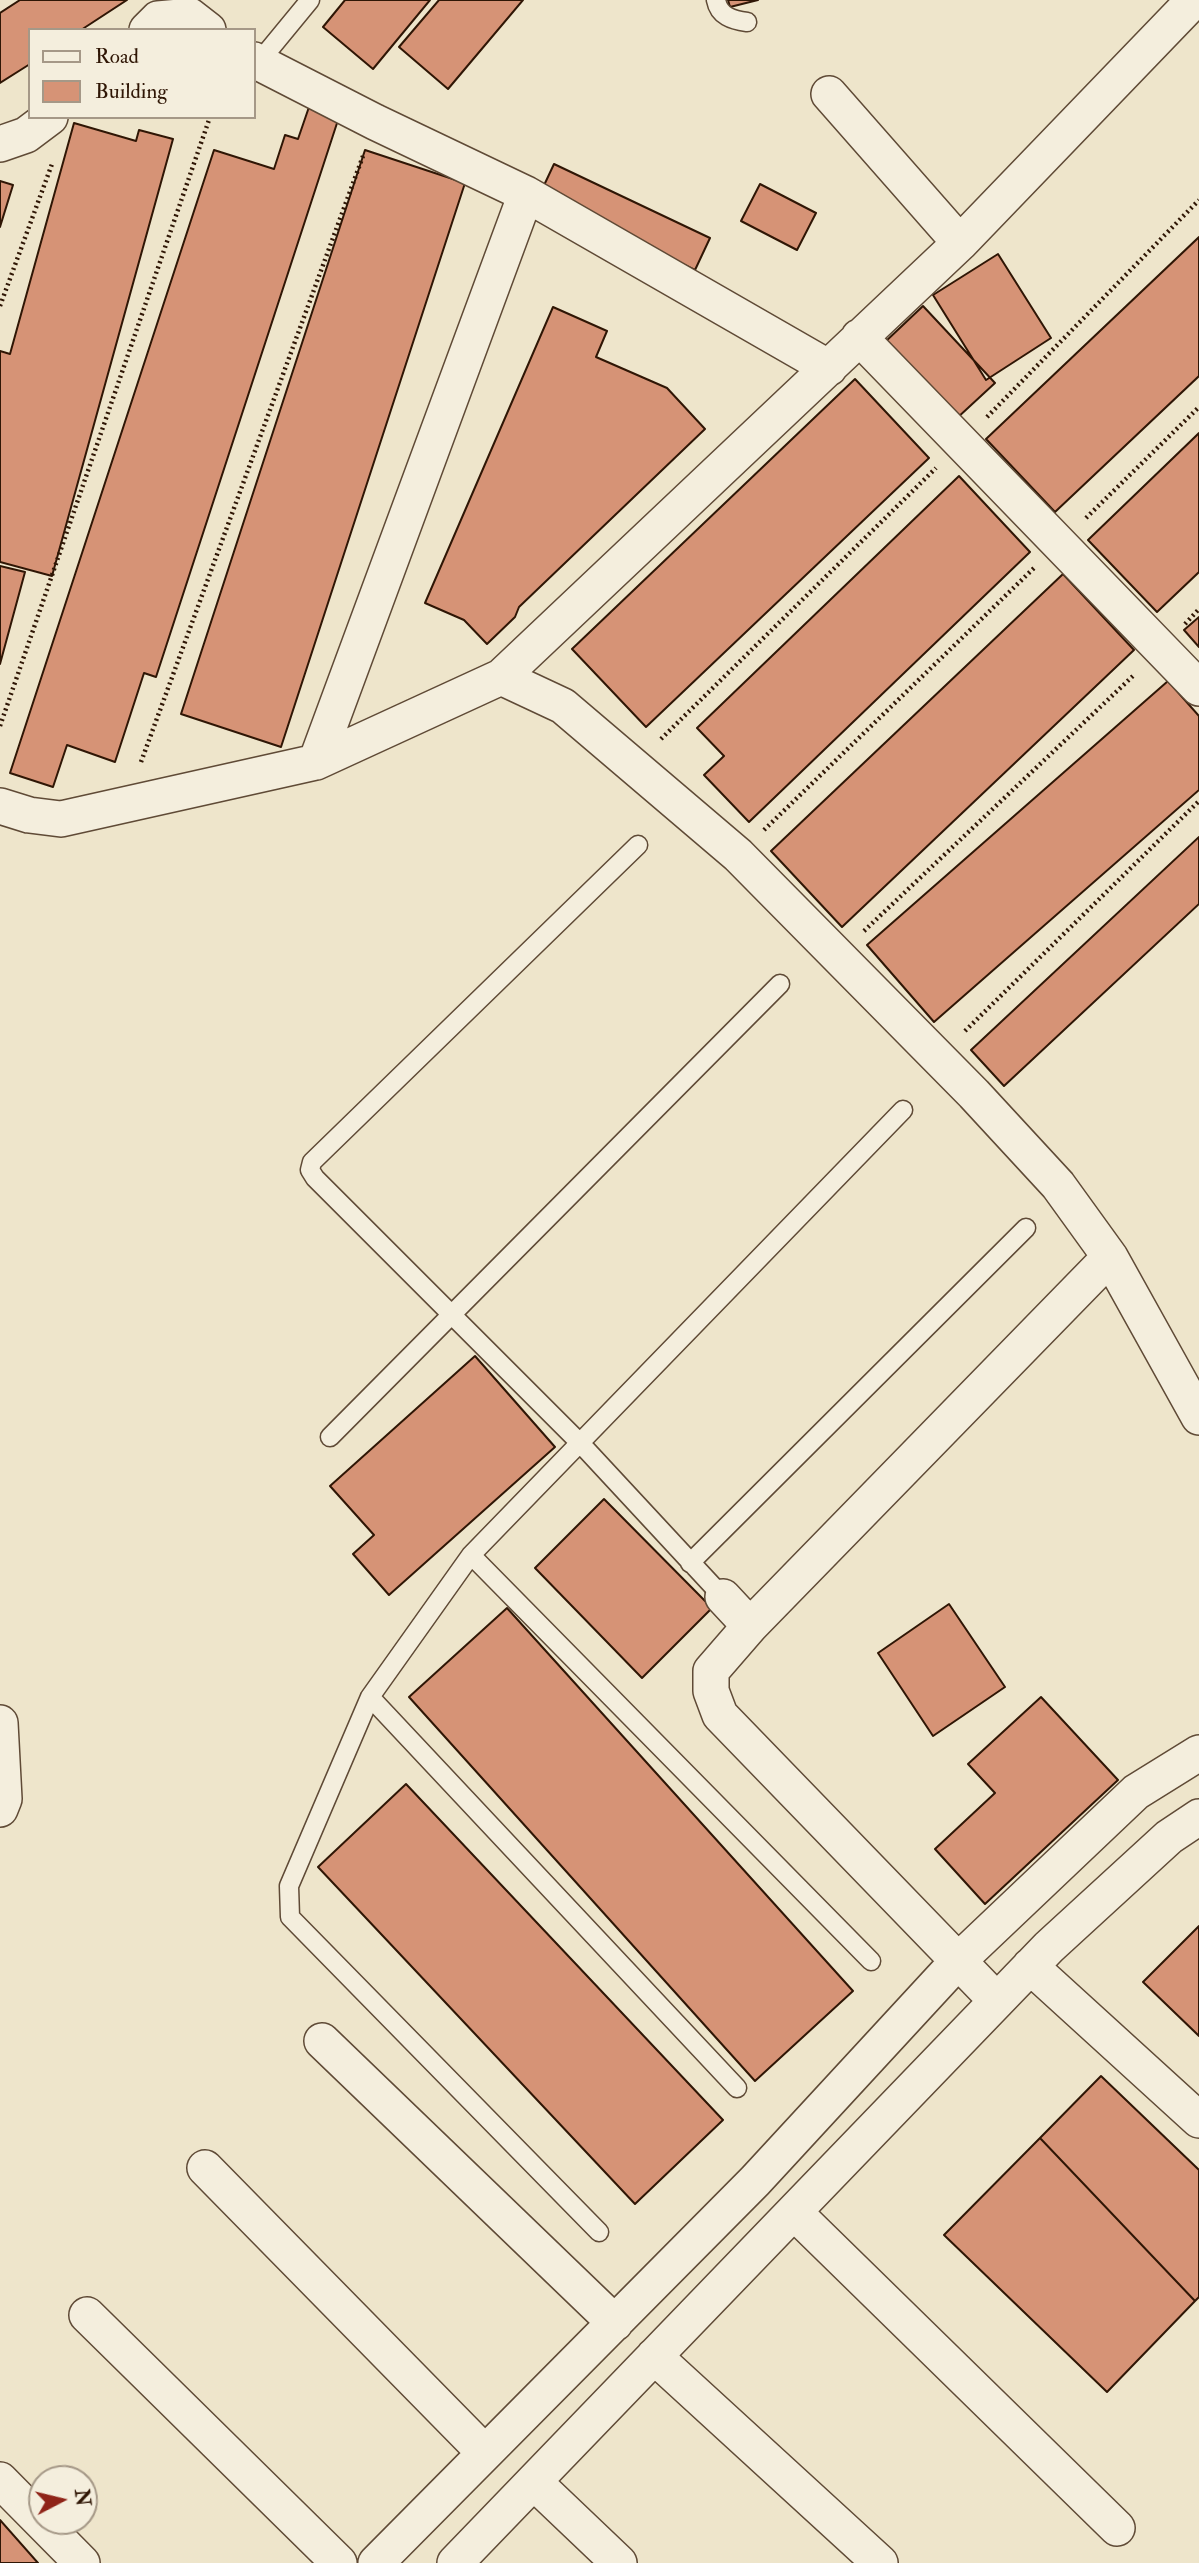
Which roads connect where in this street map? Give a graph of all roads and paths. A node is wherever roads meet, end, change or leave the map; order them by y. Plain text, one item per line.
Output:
1 (310, 0) edge
2 (716, 0) edge
3 (1194, 0) edge
4 (747, 22) dead end
5 (148, 28) edge
6 (205, 28) edge
7 (256, 61) edge
8 (829, 93) dead end
9 (47, 119) edge
10 (209, 119) edge
11 (375, 122) junction
12 (0, 144) edge
13 (55, 155) dead end
14 (526, 194) junction
15 (1199, 200) edge
16 (960, 243) junction
17 (0, 306) edge
18 (859, 337) junction
19 (829, 368) junction
20 (1199, 407) edge
21 (961, 443) junction
22 (1059, 544) junction
23 (1199, 610) edge
24 (1161, 649) junction
25 (501, 677) junction
26 (1199, 688) edge
27 (0, 726) edge
28 (316, 762) junction
29 (634, 766) junction
30 (1199, 801) edge
31 (0, 806) edge
32 (125, 806) junction
33 (638, 845) dead end
34 (738, 855) junction
35 (838, 956) junction
36 (780, 984) dead end
37 (937, 1058) junction
38 (903, 1110) dead end
39 (1026, 1228) dead end
40 (1110, 1257) junction
41 (452, 1315) junction
42 (1199, 1417) edge
43 (330, 1437) dead end
44 (581, 1444) junction
45 (471, 1555) junction
46 (690, 1563) junction
47 (723, 1597) joint
48 (750, 1626) junction
49 (370, 1697) junction
50 (0, 1723) edge
51 (1199, 1753) edge
52 (0, 1810) edge
53 (1199, 1817) edge
54 (871, 1961) dead end
55 (958, 1961) junction
56 (1030, 1966) junction
57 (997, 2001) junction
58 (322, 2041) dead end
59 (737, 2088) dead end
60 (1199, 2120) edge
61 (205, 2168) dead end
62 (795, 2213) junction
63 (599, 2232) dead end
64 (87, 2315) dead end
65 (615, 2323) junction
66 (654, 2356) junction
67 (484, 2452) junction
68 (0, 2480) edge
69 (534, 2482) junction
70 (1118, 2528) dead end
71 (82, 2563) edge
72 (339, 2563) edge
73 (376, 2563) edge
74 (455, 2563) edge
75 (619, 2563) edge
76 (880, 2563) edge

1 - 7 lane
2 - 4 lane
3 - 16 street
5 - 6 street
7 - 11 street
8 - 16 street
9 - 12 street
10 - 27 path
11 - 14 street
11 - 32 path
13 - 17 path
14 - 19 street
14 - 28 street
15 - 21 path
16 - 18 street
18 - 19 street
18 - 21 street
19 - 25 street
20 - 22 path
21 - 22 street
21 - 29 path
22 - 24 street
22 - 34 path
23 - 24 path
24 - 26 street
24 - 35 path
25 - 28 street
25 - 29 street
28 - 32 street
29 - 34 street
30 - 37 path
31 - 32 street
33 - 41 lane
34 - 35 street
35 - 37 street
36 - 41 lane
37 - 40 street
38 - 44 lane
39 - 46 lane
40 - 42 street
40 - 48 street
41 - 43 lane
41 - 44 lane
44 - 45 lane
44 - 46 lane
45 - 49 lane
45 - 54 lane
46 - 47 lane
47 - 48 street
48 - 55 street
49 - 59 lane
49 - 63 lane
50 - 52 street
51 - 55 street
53 - 56 street
55 - 57 street
55 - 65 street
56 - 57 street
56 - 60 street
57 - 62 street
58 - 65 street
61 - 67 street
62 - 66 street
62 - 70 street
64 - 72 street
65 - 67 street
66 - 69 street
66 - 76 street
67 - 73 street
68 - 71 street
69 - 74 street
69 - 75 street

